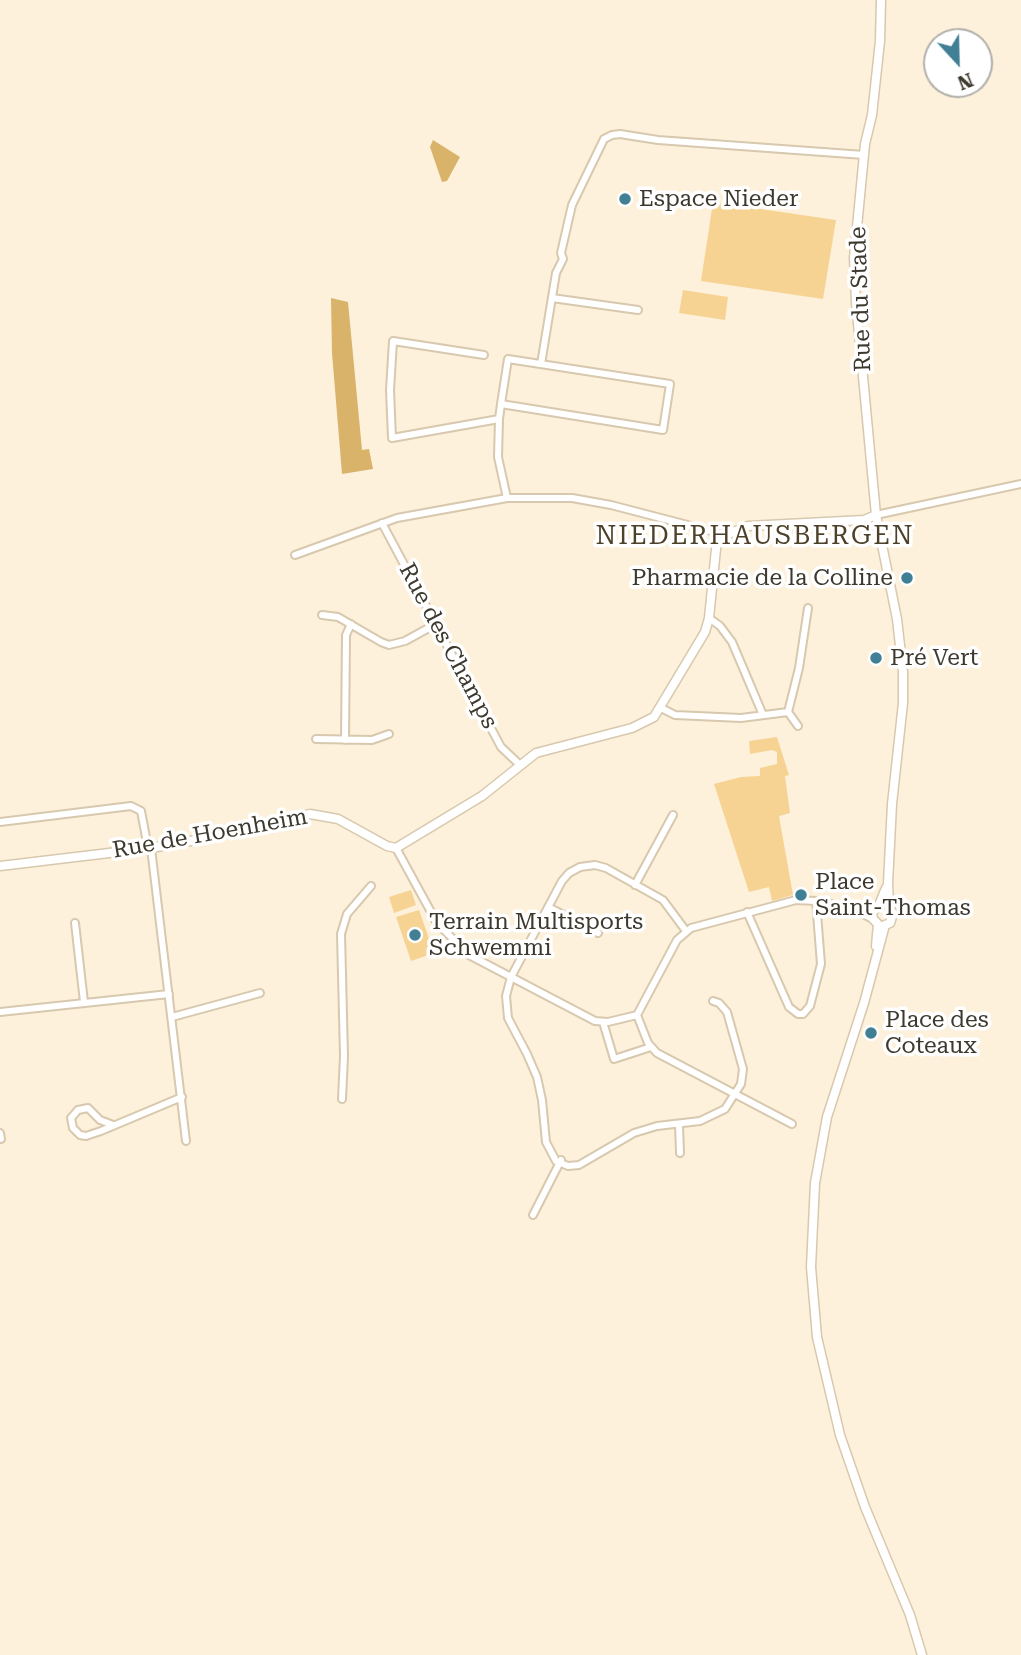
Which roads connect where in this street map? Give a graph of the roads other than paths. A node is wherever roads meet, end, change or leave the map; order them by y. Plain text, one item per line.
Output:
1 (881, 0) edge
2 (864, 155) junction
3 (552, 298) junction
4 (638, 310) dead end
5 (484, 355) dead end
6 (541, 364) junction
7 (501, 404) junction
8 (499, 419) junction
9 (1020, 486) edge
10 (507, 498) junction
11 (876, 515) junction
12 (382, 523) junction
13 (726, 535) junction
14 (295, 555) dead end
15 (808, 608) dead end
16 (322, 615) dead end
17 (709, 618) junction
18 (351, 624) junction
19 (436, 624) junction
20 (661, 708) junction
21 (788, 712) junction
22 (763, 715) junction
23 (798, 726) dead end
24 (389, 734) dead end
25 (316, 739) dead end
26 (345, 740) junction
27 (520, 765) junction
28 (673, 815) dead end
29 (0, 822) edge
30 (149, 848) junction
31 (396, 848) junction
32 (0, 866) edge
33 (888, 883) junction
34 (635, 885) junction
35 (371, 886) dead end
36 (816, 901) junction
37 (889, 906) junction
38 (548, 907) junction
39 (877, 907) junction
40 (851, 908) junction
41 (747, 912) junction
42 (75, 923) dead end
43 (879, 923) junction
44 (686, 931) junction
45 (598, 933) dead end
46 (511, 977) junction
47 (169, 993) junction
48 (260, 993) dead end
49 (84, 1002) junction
50 (713, 1002) dead end
51 (0, 1012) edge
52 (637, 1015) junction
53 (172, 1017) junction
54 (603, 1022) junction
55 (651, 1047) junction
56 (735, 1094) junction
57 (182, 1097) junction
58 (342, 1098) dead end
59 (792, 1124) dead end
60 (113, 1125) junction
61 (679, 1125) junction
62 (0, 1133) edge
63 (1, 1139) edge
64 (186, 1141) dead end
65 (680, 1153) dead end
66 (560, 1162) junction
67 (533, 1216) dead end
68 (916, 1634) junction
69 (915, 1655) edge
70 (922, 1655) edge

1 - 2 street, Rue du Stade
2 - 3 street
2 - 11 street, Rue du Stade
3 - 4 street
3 - 6 street
5 - 8 street
6 - 7 street
6 - 7 street
7 - 8 street
8 - 10 street
9 - 11 street
10 - 12 street
10 - 13 street
11 - 13 street
11 - 33 street, Rue du Stade
12 - 14 street
12 - 19 street, Rue des Champs
13 - 17 street
15 - 21 street
16 - 18 street
17 - 20 street
17 - 22 street
18 - 19 street
18 - 26 street
19 - 27 street, Rue des Champs
20 - 22 street
20 - 27 street
21 - 22 street
21 - 23 street
24 - 26 street
25 - 26 street
27 - 31 street
28 - 34 street
29 - 30 street
30 - 31 street, Rue de Hoenheim
30 - 32 street, Rue de Hoenheim
30 - 47 street
31 - 46 street
33 - 37 street
33 - 39 street
34 - 38 street
34 - 44 street
35 - 58 street
36 - 40 street
36 - 41 street
36 - 41 street
37 - 39 street
37 - 43 street
38 - 45 street
38 - 46 street
39 - 40 street
39 - 43 street
40 - 43 street
41 - 44 street
42 - 49 street
43 - 68 street
44 - 52 street
46 - 54 street
46 - 66 street
47 - 49 street
47 - 53 street
48 - 53 street
49 - 51 street
50 - 56 street
52 - 54 street
52 - 55 street
53 - 57 street
54 - 55 street
55 - 56 street
56 - 59 street
56 - 61 street
57 - 60 street
57 - 64 street
60 - 60 street
61 - 65 street
61 - 66 street
62 - 63 street
66 - 67 street
68 - 69 street
68 - 70 street

